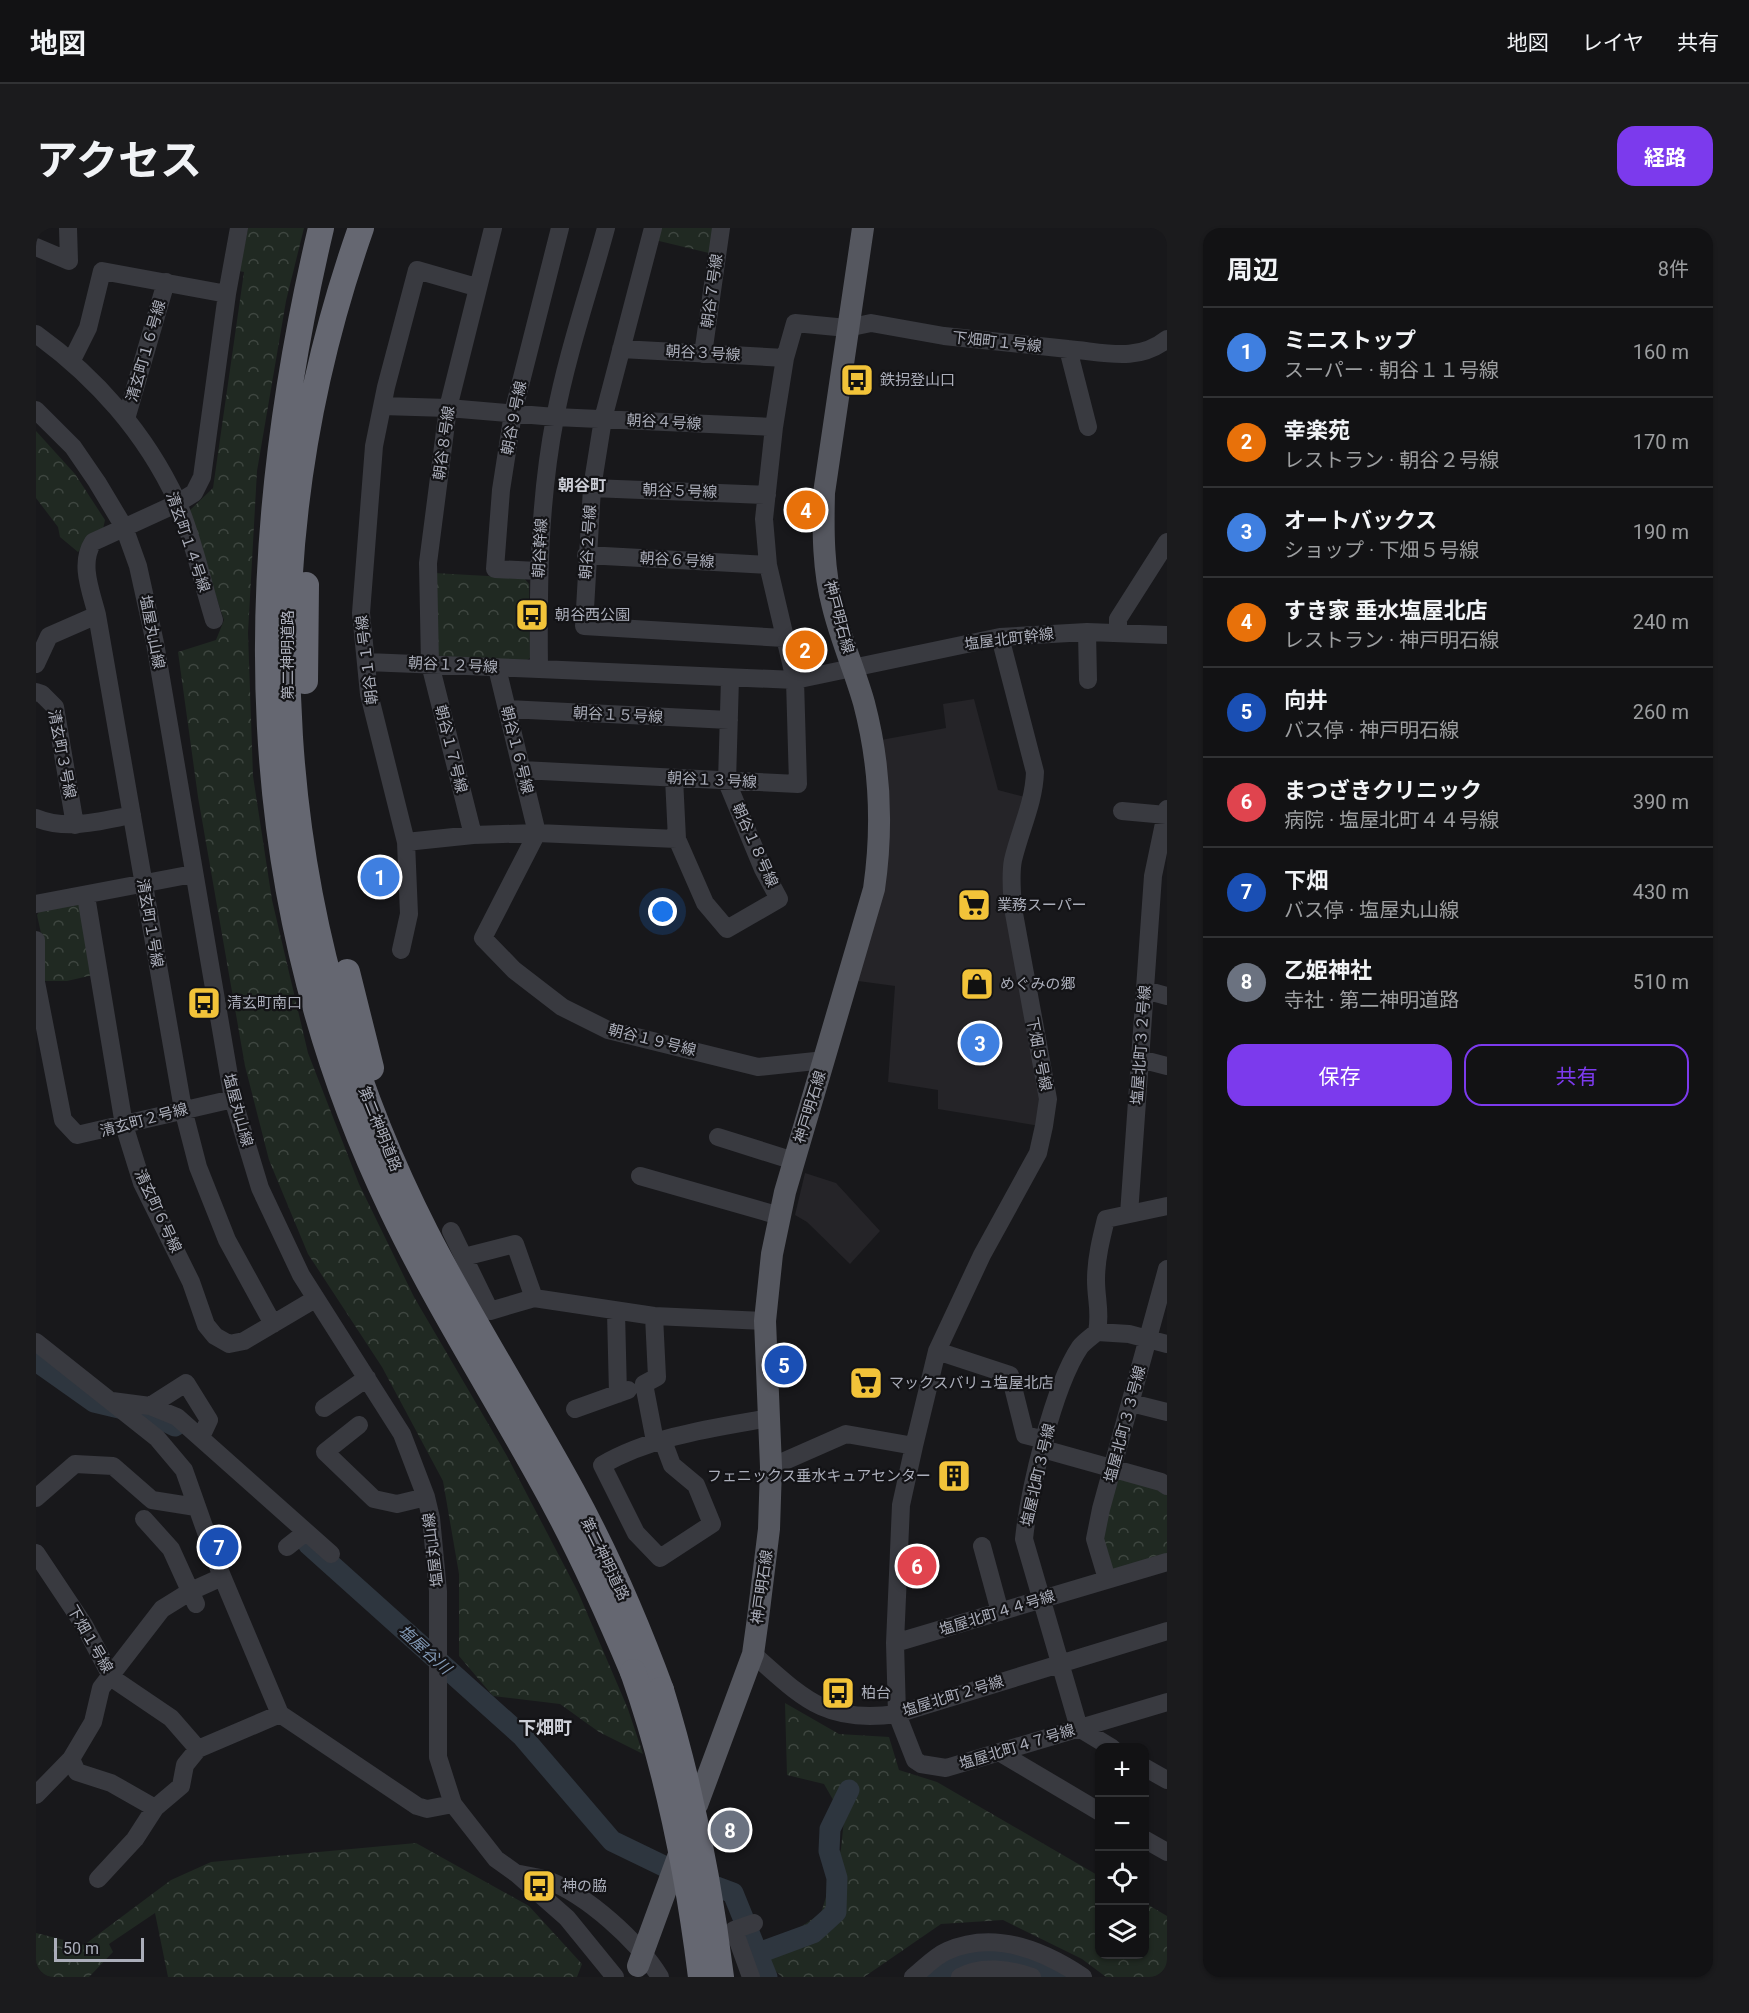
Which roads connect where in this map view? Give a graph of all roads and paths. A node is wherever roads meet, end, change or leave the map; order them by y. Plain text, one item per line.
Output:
1 (68, 228) edge
2 (239, 228) edge
3 (321, 228) edge
4 (342, 228) edge
5 (361, 228) edge
6 (493, 228) edge
7 (560, 228) edge
8 (606, 228) edge
9 (652, 228) edge
10 (721, 228) edge
11 (862, 228) edge
12 (36, 247) edge
13 (166, 282) junction
14 (476, 287) junction
15 (227, 294) junction
16 (338, 299) junction
17 (847, 328) junction
18 (36, 334) edge
19 (1167, 339) edge
20 (621, 349) junction
21 (1068, 349) junction
22 (703, 354) junction
23 (785, 357) junction
24 (70, 362) junction
25 (382, 406) junction
26 (448, 408) junction
27 (36, 410) edge
28 (513, 413) junction
29 (555, 417) junction
30 (603, 418) junction
31 (126, 419) junction
32 (1088, 427) dead end
33 (774, 428) junction
34 (592, 488) junction
35 (768, 495) junction
36 (178, 503) junction
37 (124, 527) junction
38 (1167, 542) edge
39 (586, 555) junction
40 (768, 565) junction
41 (538, 572) junction
42 (269, 573) junction
43 (97, 615) junction
44 (213, 620) dead end
45 (1087, 632) junction
46 (1118, 633) junction
47 (1167, 635) edge
48 (1000, 637) junction
49 (784, 638) junction
50 (366, 662) junction
51 (36, 664) edge
52 (429, 664) junction
53 (852, 666) junction
54 (497, 668) junction
55 (539, 669) junction
56 (730, 678) junction
57 (795, 680) junction
58 (1089, 680) dead end
59 (305, 681) dead end
60 (36, 692) edge
61 (507, 709) junction
62 (729, 720) junction
63 (522, 770) junction
64 (674, 778) junction
65 (727, 782) junction
66 (1122, 811) dead end
67 (1166, 812) edge
68 (132, 815) junction
69 (36, 818) edge
70 (75, 825) junction
71 (537, 833) junction
72 (473, 835) junction
73 (677, 839) junction
74 (406, 842) junction
75 (193, 874) junction
76 (1160, 880) edge
77 (143, 884) junction
78 (86, 896) junction
79 (36, 904) edge
80 (36, 940) edge
81 (401, 950) dead end
82 (347, 972) dead end
83 (1145, 990) junction
84 (1167, 996) edge
85 (1140, 1059) junction
86 (825, 1060) junction
87 (1167, 1066) edge
88 (233, 1099) junction
89 (183, 1109) junction
90 (124, 1125) junction
91 (718, 1137) dead end
92 (794, 1161) junction
93 (640, 1176) dead end
94 (1167, 1206) edge
95 (1129, 1214) junction
96 (780, 1216) junction
97 (451, 1231) dead end
98 (464, 1257) junction
99 (1166, 1274) edge
100 (452, 1282) junction
101 (534, 1298) junction
102 (315, 1299) junction
103 (616, 1312) junction
104 (654, 1316) junction
105 (765, 1321) junction
106 (273, 1324) junction
107 (1097, 1332) junction
108 (1148, 1340) junction
109 (36, 1342) edge
110 (1167, 1344) edge
111 (937, 1351) junction
112 (367, 1378) junction
113 (644, 1384) junction
114 (618, 1394) junction
115 (111, 1400) junction
116 (1131, 1403) junction
117 (150, 1406) junction
118 (324, 1408) dead end
119 (575, 1409) dead end
120 (1167, 1412) edge
121 (770, 1418) junction
122 (359, 1425) dead end
123 (201, 1437) junction
124 (663, 1441) junction
125 (1044, 1445) junction
126 (914, 1446) junction
127 (771, 1467) junction
128 (1113, 1469) junction
129 (1167, 1486) edge
130 (426, 1497) junction
131 (36, 1498) edge
132 (196, 1507) junction
133 (144, 1519) dead end
134 (982, 1546) dead end
135 (36, 1553) edge
136 (332, 1554) dead end
137 (1167, 1562) edge
138 (222, 1577) junction
139 (1107, 1579) junction
140 (193, 1597) junction
141 (1042, 1599) junction
142 (1000, 1612) junction
143 (1167, 1631) edge
144 (895, 1644) junction
145 (753, 1654) junction
146 (1060, 1664) junction
147 (112, 1678) junction
148 (1167, 1702) edge
149 (280, 1714) junction
150 (897, 1714) junction
151 (1078, 1728) junction
152 (1104, 1743) edge
153 (198, 1749) junction
154 (999, 1752) junction
155 (71, 1760) junction
156 (1149, 1770) edge
157 (1167, 1779) edge
158 (36, 1793) edge
159 (453, 1803) junction
160 (155, 1808) junction
161 (1095, 1809) edge
162 (1149, 1842) edge
163 (1167, 1852) edge
164 (517, 1874) junction
165 (98, 1879) dead end
166 (754, 1923) dead end
167 (636, 1971) edge
168 (610, 1975) edge
169 (660, 1977) edge
170 (701, 1977) edge
171 (721, 1977) edge
172 (751, 1977) edge
173 (913, 1977) edge
174 (960, 1977) edge
175 (1032, 1977) edge
176 (1083, 1977) edge

1 - 12 street
2 - 15 street, 清玄町１号線
3 - 42 highway, 第二神明道路
4 - 42 highway, 第二神明道路
5 - 16 highway, 第二神明道路
6 - 14 street, 朝谷８号線
7 - 28 street, 朝谷９号線
8 - 29 street, 朝谷幹線
9 - 20 street, 朝谷２号線
10 - 22 street, 朝谷７号線
11 - 17 main road, 神戸明石線
13 - 15 street
13 - 24 street
13 - 31 street, 清玄町１６号線
14 - 25 street, 朝谷１１号線
14 - 26 street, 朝谷８号線
15 - 36 street, 清玄町１号線
16 - 59 highway
16 - 100 highway, 第二神明道路
17 - 21 street, 下畑町１号線
17 - 23 street, 下畑町１号線
17 - 53 main road, 神戸明石線
18 - 24 street, 清玄町１４号線
19 - 21 street, 下畑町１号線
20 - 22 street, 朝谷３号線
20 - 30 street, 朝谷２号線
21 - 32 street
22 - 23 street, 朝谷３号線
23 - 33 street
24 - 31 street, 清玄町１４号線
25 - 26 street, 朝谷４号線
25 - 50 street, 朝谷１１号線
26 - 28 street, 朝谷４号線
26 - 52 street, 朝谷８号線
27 - 37 street, 塩屋丸山線
28 - 29 street, 朝谷４号線
28 - 41 street, 朝谷９号線
29 - 30 street, 朝谷４号線
29 - 41 street, 朝谷幹線
30 - 33 street, 朝谷４号線
30 - 34 street, 朝谷２号線
31 - 36 street, 清玄町１４号線
33 - 35 street
34 - 35 street, 朝谷５号線
34 - 39 street, 朝谷２号線
35 - 40 street
36 - 37 street, 清玄町１号線
36 - 44 street, 清玄町１４号線
37 - 43 street, 清玄町１号線
37 - 75 street, 塩屋丸山線
38 - 46 street
39 - 40 street, 朝谷６号線
39 - 49 street, 朝谷２号線
40 - 49 street
41 - 55 street, 朝谷幹線
42 - 170 highway, 第二神明道路, bridge
43 - 51 street
43 - 68 street, 清玄町１号線
45 - 46 street, 塩屋北町幹線
45 - 48 street, 塩屋北町幹線
45 - 58 street
46 - 47 street, 塩屋北町幹線
48 - 53 street, 塩屋北町幹線
48 - 111 street, 下畑５号線
49 - 57 street
50 - 52 street, 朝谷１２号線
50 - 74 street, 朝谷１１号線
52 - 54 street, 朝谷１２号線
52 - 72 street, 朝谷１７号線
53 - 57 street
53 - 86 main road, 神戸明石線
54 - 55 street, 朝谷１２号線
54 - 61 street, 朝谷１６号線
55 - 56 street
56 - 57 street
56 - 62 street
57 - 65 street, 朝谷１３号線
60 - 70 street, 清玄町３号線
61 - 62 street, 朝谷１５号線
61 - 63 street, 朝谷１６号線
62 - 65 street
63 - 64 street, 朝谷１３号線
63 - 71 street, 朝谷１６号線
64 - 65 street, 朝谷１３号線
64 - 73 street, 朝谷１８号線
65 - 73 street, 朝谷１８号線
66 - 67 street
67 - 76 street, 塩屋北町３２号線
68 - 70 street
68 - 77 street, 清玄町１号線
69 - 70 street
71 - 72 street
71 - 73 street
71 - 86 street, 朝谷１９号線
72 - 74 street
74 - 81 street, 朝谷１１号線
75 - 77 street
75 - 88 street, 塩屋丸山線
76 - 83 street, 塩屋北町３２号線
77 - 78 street
77 - 89 street, 清玄町１号線
78 - 79 street
78 - 90 street, 清玄町６号線
80 - 90 street, 清玄町２号線
82 - 100 highway
83 - 84 street
83 - 85 street, 塩屋北町３２号線
85 - 87 street
85 - 95 street, 塩屋北町３２号線
86 - 92 main road, 神戸明石線
88 - 89 street, 清玄町２号線
88 - 102 street, 塩屋丸山線
89 - 90 street, 清玄町２号線
89 - 106 street, 清玄町１号線
90 - 106 street, 清玄町６号線
91 - 92 street
92 - 96 main road, 神戸明石線
93 - 96 street
94 - 95 street
95 - 107 street
96 - 105 main road, 神戸明石線
97 - 98 street
98 - 101 street
98 - 101 street
99 - 108 street, 塩屋北町３３号線
100 - 171 highway, 第二神明道路, bridge
101 - 103 street
102 - 106 street, 清玄町６号線
102 - 112 street, 塩屋丸山線
103 - 104 street
103 - 114 street
104 - 105 street
104 - 113 street
105 - 121 main road, 神戸明石線
107 - 108 street
107 - 125 street, 塩屋北町３号線
108 - 110 street
108 - 116 street, 塩屋北町３３号線
109 - 115 street
111 - 125 street
111 - 126 street, 下畑５号線
112 - 118 street
112 - 130 street, 塩屋丸山線
113 - 114 street
113 - 124 street
114 - 119 street
115 - 117 street
115 - 132 street
116 - 120 street
116 - 128 street, 塩屋北町３３号線
117 - 123 street
117 - 123 street
121 - 124 street
121 - 127 main road, 神戸明石線
122 - 130 street
123 - 136 street
124 - 124 street
125 - 128 street
125 - 141 street, 塩屋北町３号線
126 - 127 street
126 - 144 street, 下畑５号線
127 - 145 main road, 神戸明石線
128 - 129 street
128 - 139 street, 塩屋北町３３号線
130 - 159 street, 塩屋丸山線
131 - 132 street
132 - 138 street
133 - 140 street
134 - 142 street
135 - 147 street, 下畑１号線
137 - 139 street, 塩屋北町４４号線
138 - 140 street
138 - 149 street
139 - 141 street, 塩屋北町４４号線
140 - 147 street
141 - 142 street, 塩屋北町４４号線
141 - 146 street, 塩屋北町３号線
142 - 144 street, 塩屋北町４４号線
143 - 146 street, 塩屋北町２号線
144 - 150 street
145 - 150 street, 塩屋北町２号線
145 - 167 main road, 神戸明石線, bridge
146 - 150 street, 塩屋北町２号線
146 - 151 street, 塩屋北町３号線
147 - 153 street, 下畑１号線
147 - 155 street
148 - 151 street, 塩屋北町４７号線
149 - 153 street
149 - 159 street
150 - 154 street, 塩屋北町４７号線
151 - 152 street
151 - 154 street, 塩屋北町４７号線
153 - 160 street
154 - 161 street
155 - 158 street
155 - 160 street
156 - 157 street
159 - 164 street, 塩屋丸山線
160 - 165 street
162 - 163 street
164 - 168 street, 塩屋丸山線
164 - 169 street
166 - 172 street
173 - 176 street
174 - 175 street

